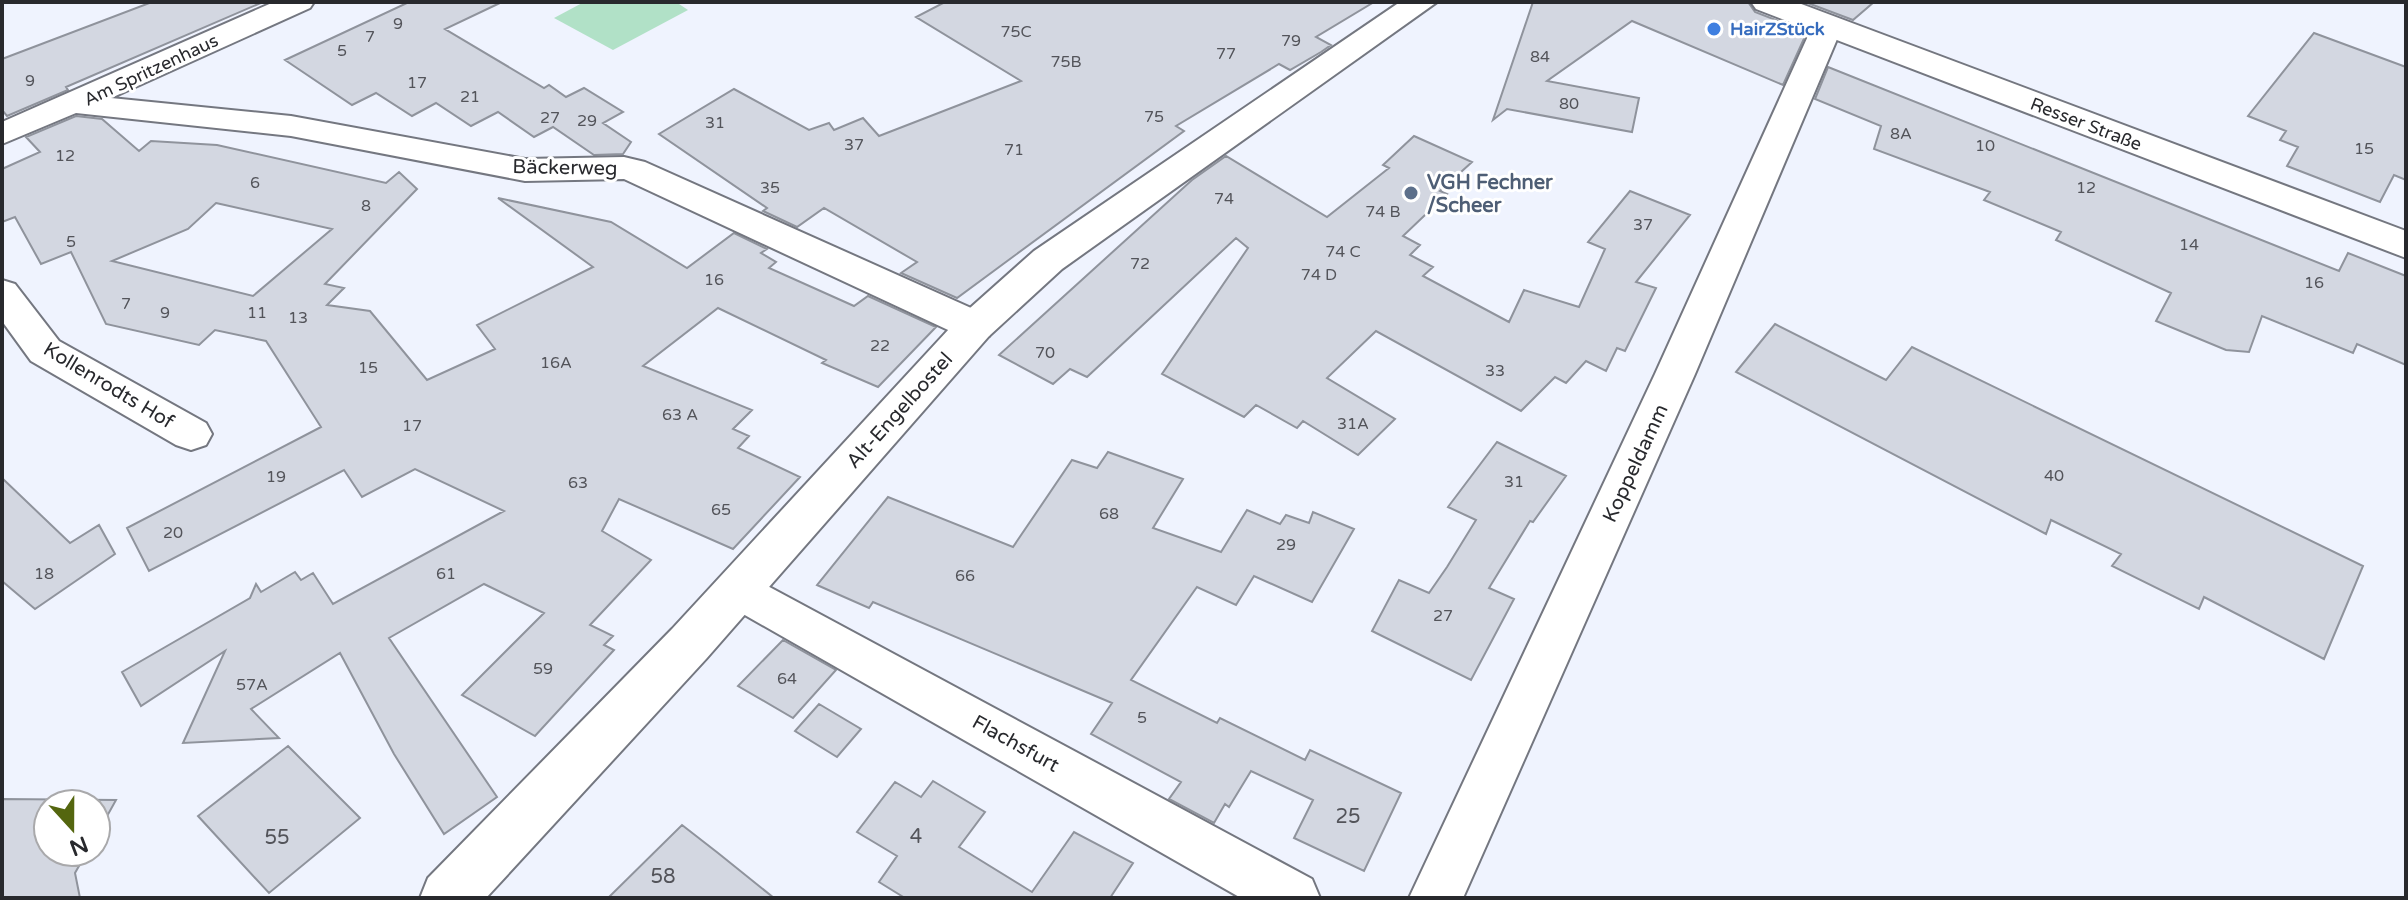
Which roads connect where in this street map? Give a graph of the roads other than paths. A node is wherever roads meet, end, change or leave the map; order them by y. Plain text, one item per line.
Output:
1 (299, 2) edge
2 (1421, 2) edge
3 (1767, 2) edge
4 (1828, 25) junction
5 (77, 104) junction
6 (2, 134) edge
7 (2406, 245) edge
8 (2, 293) edge
9 (975, 326) junction
10 (191, 434) dead end
11 (738, 589) junction
12 (448, 898) edge
13 (1293, 898) edge
14 (1436, 898) edge

1 - 5 street, Am Spritzenhaus
2 - 9 street, Alt-Engelbostel
3 - 4 street, Resser Straße
4 - 7 street, Resser Straße
4 - 14 street, Koppeldamm
5 - 6 street, Am Spritzenhaus
5 - 9 street, Bäckerweg
8 - 10 street, Kollenrodts Hof
9 - 11 street, Alt-Engelbostel
11 - 12 street, Alt-Engelbostel
11 - 13 street, Flachsfurt

